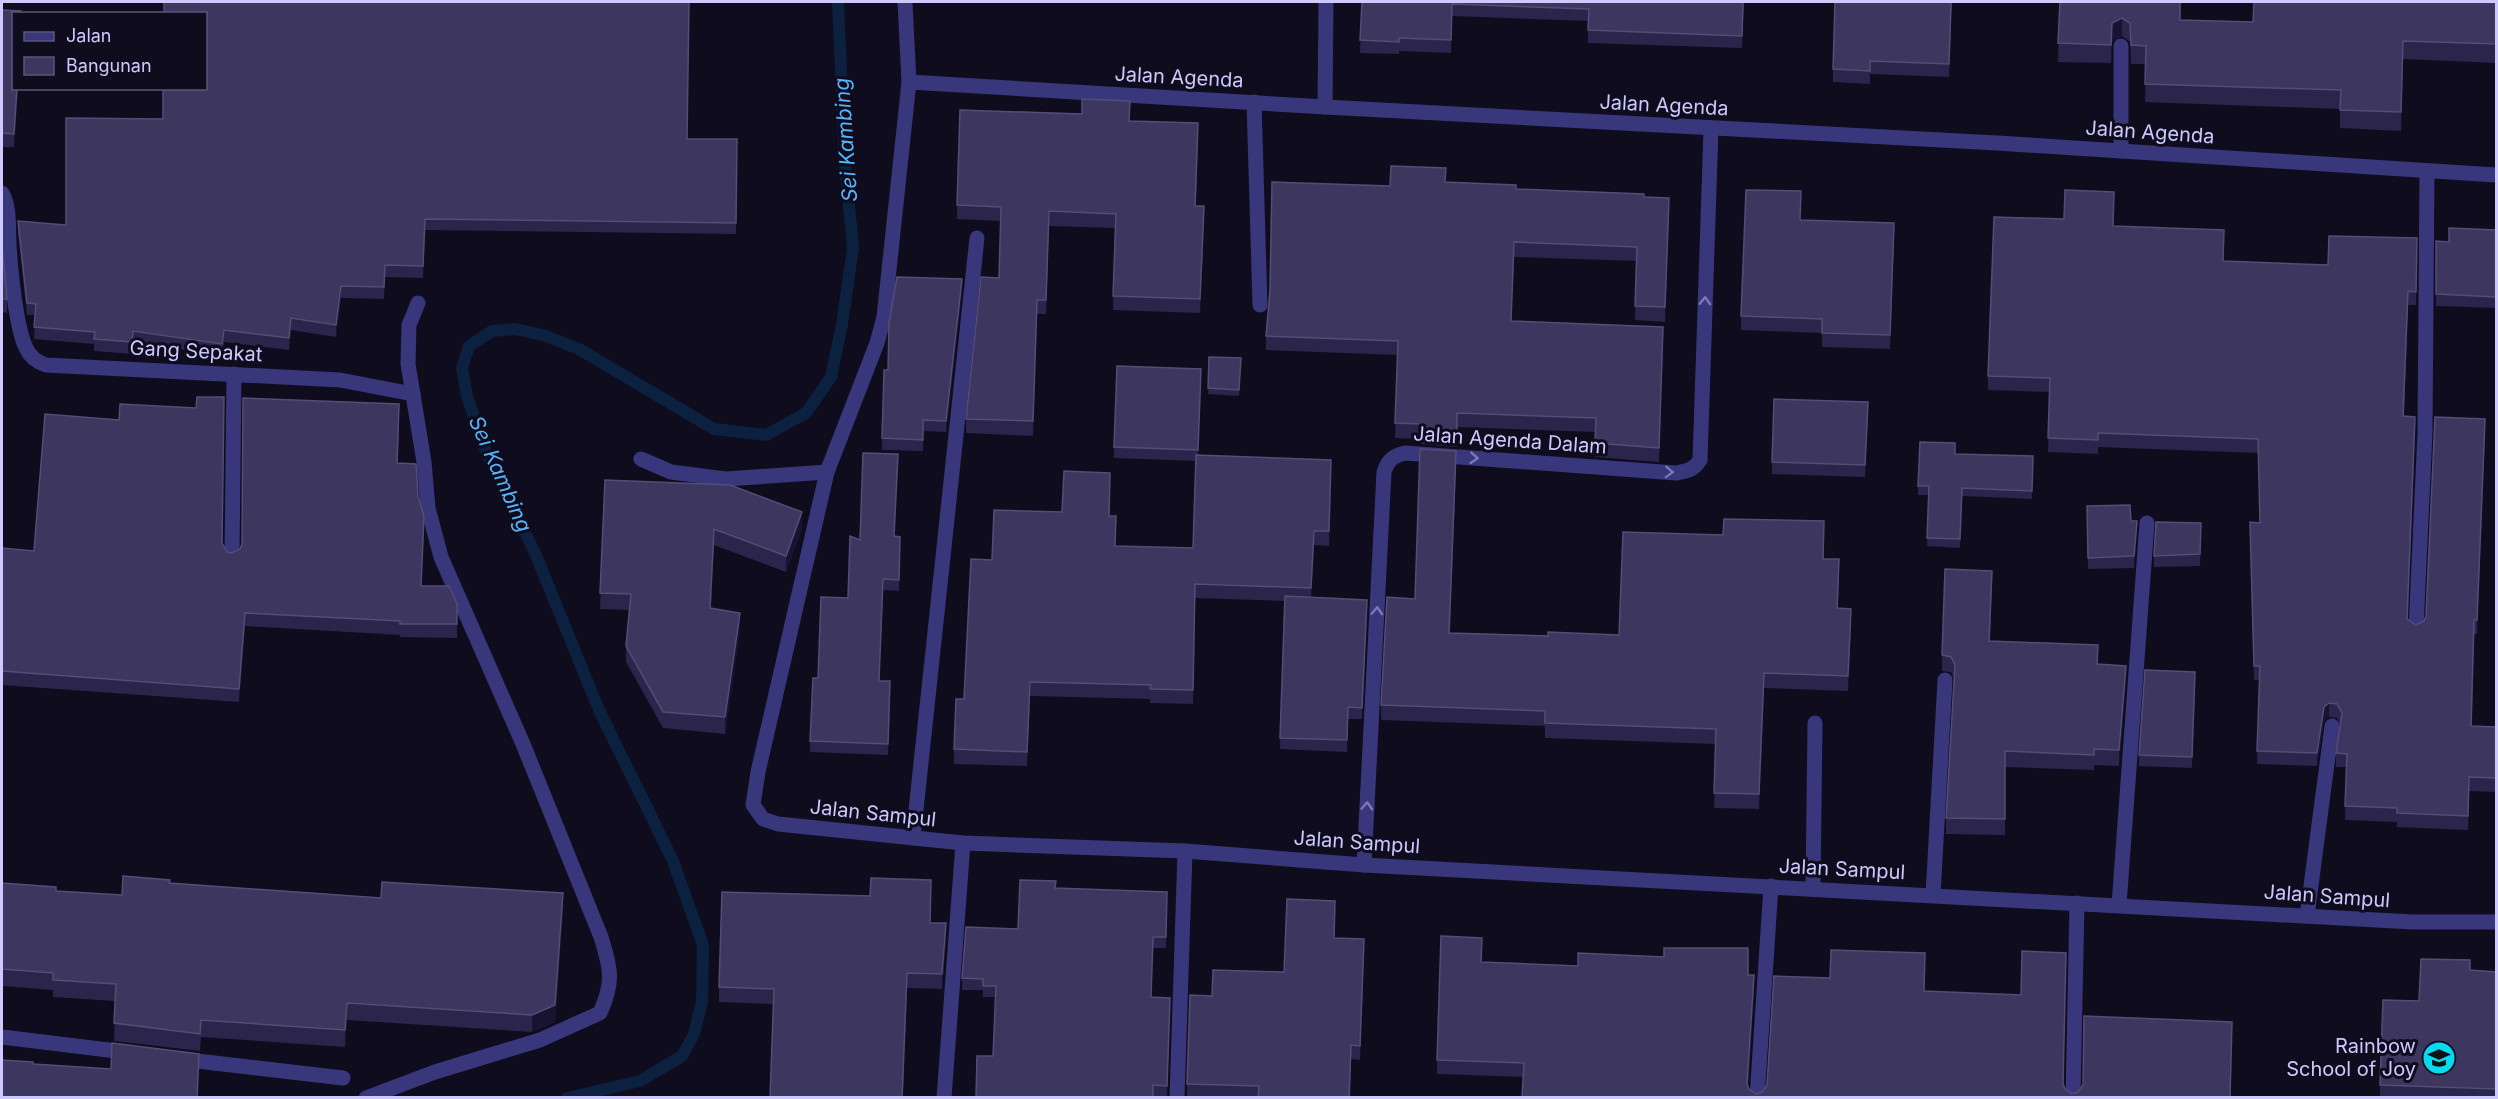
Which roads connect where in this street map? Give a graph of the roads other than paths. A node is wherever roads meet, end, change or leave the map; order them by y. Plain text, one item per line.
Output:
1 (905, 2) edge
2 (1326, 2) edge
3 (2121, 46) edge
4 (909, 82) junction
5 (1254, 102) junction
6 (1325, 107) junction
7 (1711, 129) junction
8 (2121, 151) junction
9 (2427, 172) junction
10 (2496, 176) edge
11 (2, 193) edge
12 (977, 238) dead end
13 (418, 303) dead end
14 (1260, 304) dead end
15 (234, 374) junction
16 (413, 394) junction
17 (641, 459) dead end
18 (826, 472) junction
19 (2147, 523) dead end
20 (232, 557) edge
21 (2416, 629) edge
22 (1945, 680) edge
23 (1815, 723) dead end
24 (2332, 726) edge
25 (914, 838) junction
26 (963, 843) junction
27 (1185, 851) junction
28 (1364, 865) junction
29 (1771, 886) junction
30 (1813, 888) junction
31 (1933, 895) junction
32 (2077, 903) junction
33 (2119, 905) junction
34 (2307, 916) junction
35 (2496, 922) edge
36 (2, 1037) edge
37 (143, 1054) edge
38 (166, 1057) edge
39 (343, 1078) dead end
40 (366, 1098) edge
41 (944, 1098) edge
42 (1177, 1098) edge
43 (1757, 1098) edge
44 (2073, 1098) edge

1 - 4 street
2 - 6 street
3 - 8 street
4 - 5 street, Jalan Agenda
4 - 18 street, Jalan Sampul
5 - 6 street, Jalan Agenda
5 - 14 street
6 - 7 street, Jalan Agenda
7 - 8 street, Jalan Agenda
28 -> 7 street, Jalan Agenda Dalam
8 - 9 street, Jalan Agenda
9 - 10 street, Jalan Agenda
9 - 21 street
11 - 15 street, Gang Sepakat
12 - 25 street
13 - 16 street
15 - 16 street, Gang Sepakat
15 - 20 street
16 - 40 street
17 - 18 street
18 - 25 street, Jalan Sampul
19 - 33 street
22 - 31 street
23 - 30 street
24 - 34 street
25 - 26 street, Jalan Sampul
26 - 27 street, Jalan Sampul
26 - 41 street
27 - 28 street, Jalan Sampul
27 - 42 street
28 - 29 street, Jalan Sampul
29 - 30 street, Jalan Sampul
29 - 43 street
30 - 31 street, Jalan Sampul
31 - 32 street, Jalan Sampul
32 - 33 street, Jalan Sampul
32 - 44 street
33 - 34 street, Jalan Sampul
34 - 35 street, Jalan Sampul
36 - 37 street
38 - 39 street

